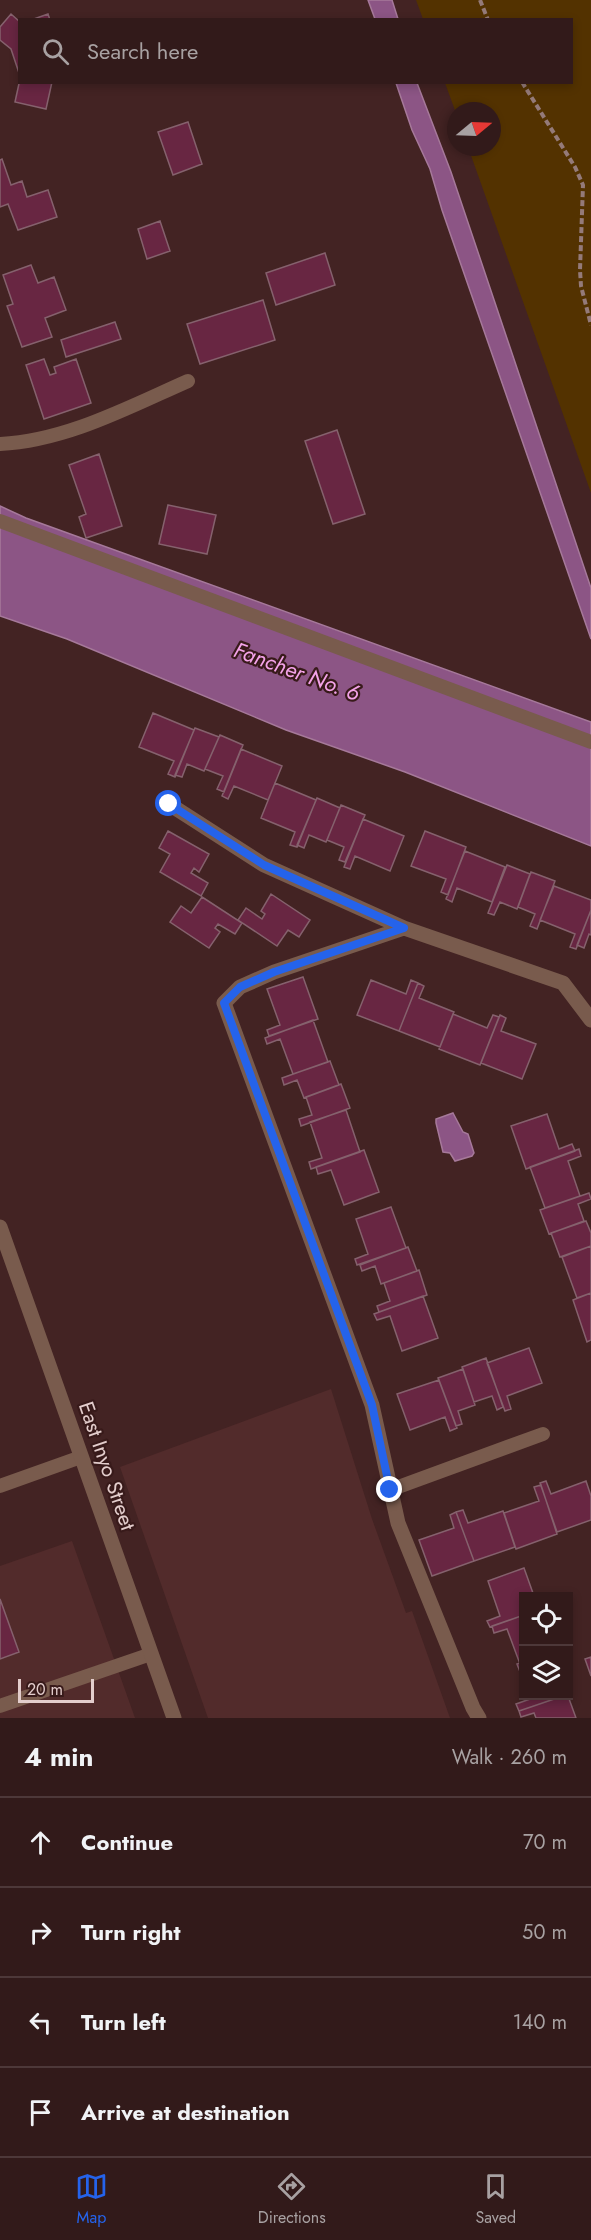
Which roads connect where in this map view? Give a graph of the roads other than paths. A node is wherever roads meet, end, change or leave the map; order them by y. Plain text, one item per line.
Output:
1 (188, 381) dead end
2 (0, 444) edge
3 (0, 520) edge
4 (591, 742) edge
5 (169, 804) dead end
6 (404, 928) junction
7 (591, 1020) edge
8 (0, 1227) edge
9 (543, 1434) dead end
10 (81, 1457) junction
11 (0, 1486) edge
12 (390, 1490) junction
13 (151, 1654) junction
14 (0, 1706) edge
15 (174, 1718) edge
16 (479, 1718) edge

1 - 2 lane
3 - 4 lane
5 - 6 street
6 - 7 street
6 - 12 street
8 - 10 street, East Inyo Street
9 - 12 lane
10 - 11 lane
10 - 13 street, East Inyo Street
12 - 16 street
13 - 14 lane
13 - 15 street, East Inyo Street

